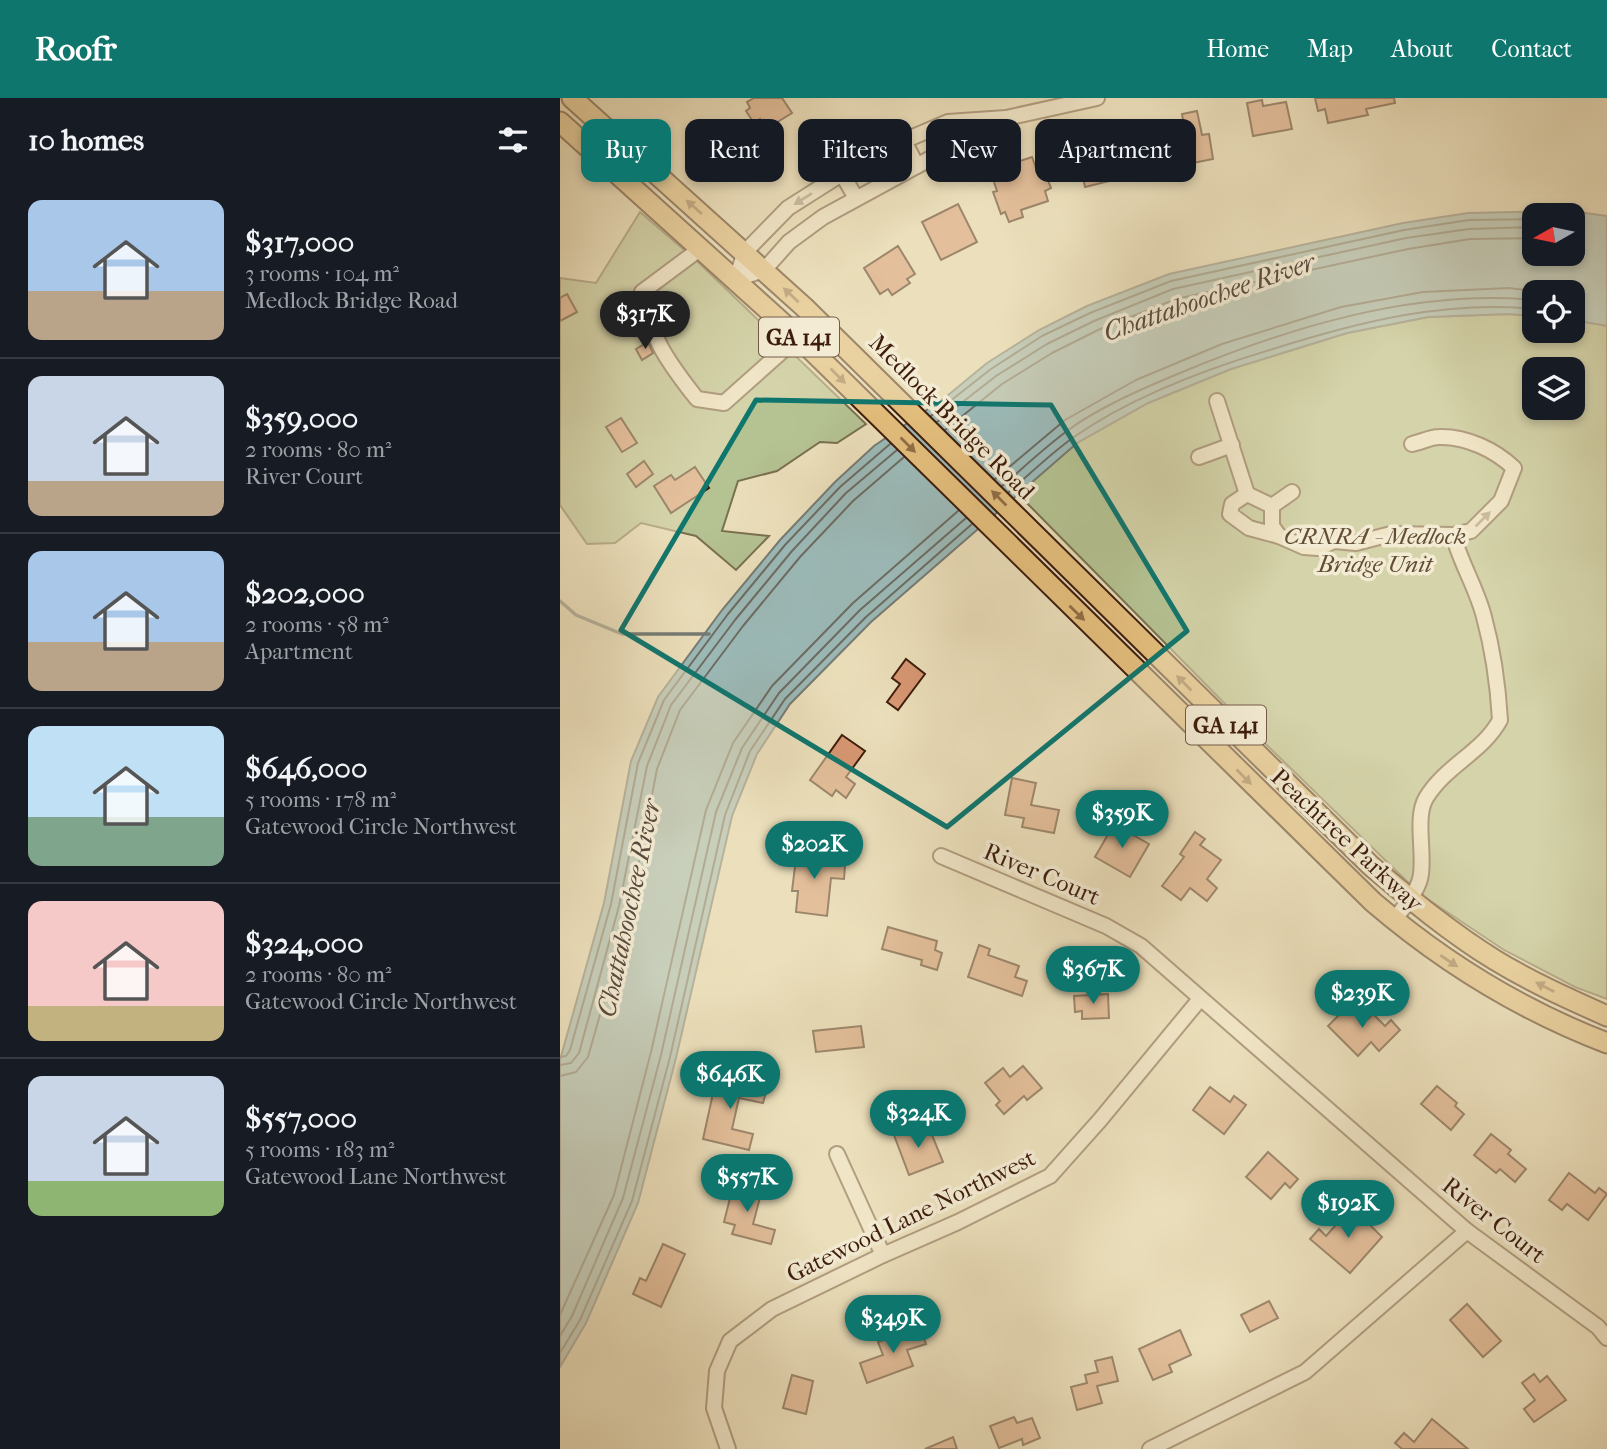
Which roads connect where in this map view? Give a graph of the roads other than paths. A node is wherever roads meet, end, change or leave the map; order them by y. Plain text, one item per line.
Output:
1 (572, 98) edge
2 (1097, 98) edge
3 (1006, 118) junction
4 (560, 122) edge
5 (912, 137) edge
6 (912, 156) edge
7 (917, 166) junction
8 (829, 182) edge
9 (847, 182) edge
10 (856, 198) junction
11 (701, 248) junction
12 (745, 252) junction
13 (764, 270) junction
14 (736, 279) junction
15 (798, 337) junction
16 (1217, 401) dead end
17 (1412, 444) dead end
18 (1231, 445) junction
19 (1199, 457) dead end
20 (1292, 492) dead end
21 (1247, 494) junction
22 (1272, 506) junction
23 (1452, 535) junction
24 (1279, 536) junction
25 (1047, 546) joint
26 (1028, 565) joint
27 (941, 856) dead end
28 (1410, 899) junction
29 (1394, 920) junction
30 (1200, 999) junction
31 (1607, 1016) edge
32 (1607, 1043) edge
33 (837, 1154) dead end
34 (1467, 1231) junction
35 (883, 1255) junction
36 (1607, 1339) edge
37 (728, 1449) edge
38 (1150, 1449) edge

12 -> 1 highway, Medlock Bridge Road / GA 141
2 - 3 street
3 - 5 street
3 - 7 street
4 - 11 highway, Medlock Bridge Road / GA 141
6 - 7 street
7 - 10 street
8 -> 12 street
9 - 10 street
10 - 13 street
11 - 14 highway, Medlock Bridge Road / GA 141
11 - 15 street
12 - 13 highway, Medlock Bridge Road / GA 141
12 - 14 street
13 - 14 street
25 -> 13 highway, Medlock Bridge Road / GA 141
14 - 15 highway, Medlock Bridge Road / GA 141
15 -> 26 highway, Medlock Bridge Road / GA 141
16 - 18 street
23 -> 17 street
18 - 19 street
18 - 21 street
20 - 22 street
21 - 22 street
21 - 24 street
22 - 24 street
23 - 24 street
23 - 28 street
28 -> 25 highway, Peachtree Parkway / GA 141
26 -> 29 highway, Peachtree Parkway / GA 141
27 - 30 street, River Court
28 - 29 street
31 -> 28 highway, Peachtree Parkway / GA 141
29 -> 32 highway, Peachtree Parkway / GA 141
30 - 34 street, River Court
30 - 35 street, Gatewood Lane Northwest
33 - 35 street
34 - 36 street, River Court
34 - 38 street
35 - 37 street, Gatewood Lane Northwest

